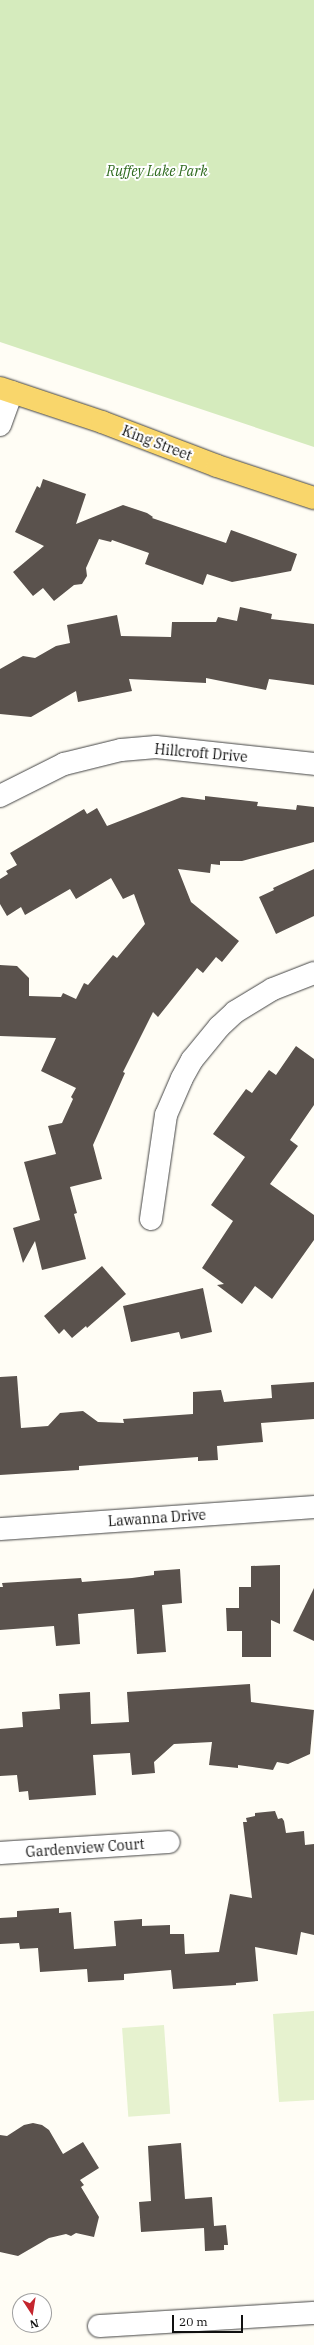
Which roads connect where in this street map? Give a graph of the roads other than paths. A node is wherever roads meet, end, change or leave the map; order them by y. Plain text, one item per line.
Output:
1 (6, 390) edge
2 (0, 425) edge
3 (314, 498) edge
4 (314, 764) edge
5 (0, 796) edge
6 (314, 973) edge
7 (151, 1219) dead end
8 (314, 1507) edge
9 (0, 1528) edge
10 (169, 1842) dead end
11 (0, 1853) edge
12 (314, 2313) edge
13 (99, 2326) dead end

1 - 2 street
1 - 3 main road, King Street
4 - 5 street, Hillcroft Drive
6 - 7 street
8 - 9 street, Lawanna Drive
10 - 11 street, Gardenview Court
12 - 13 street

